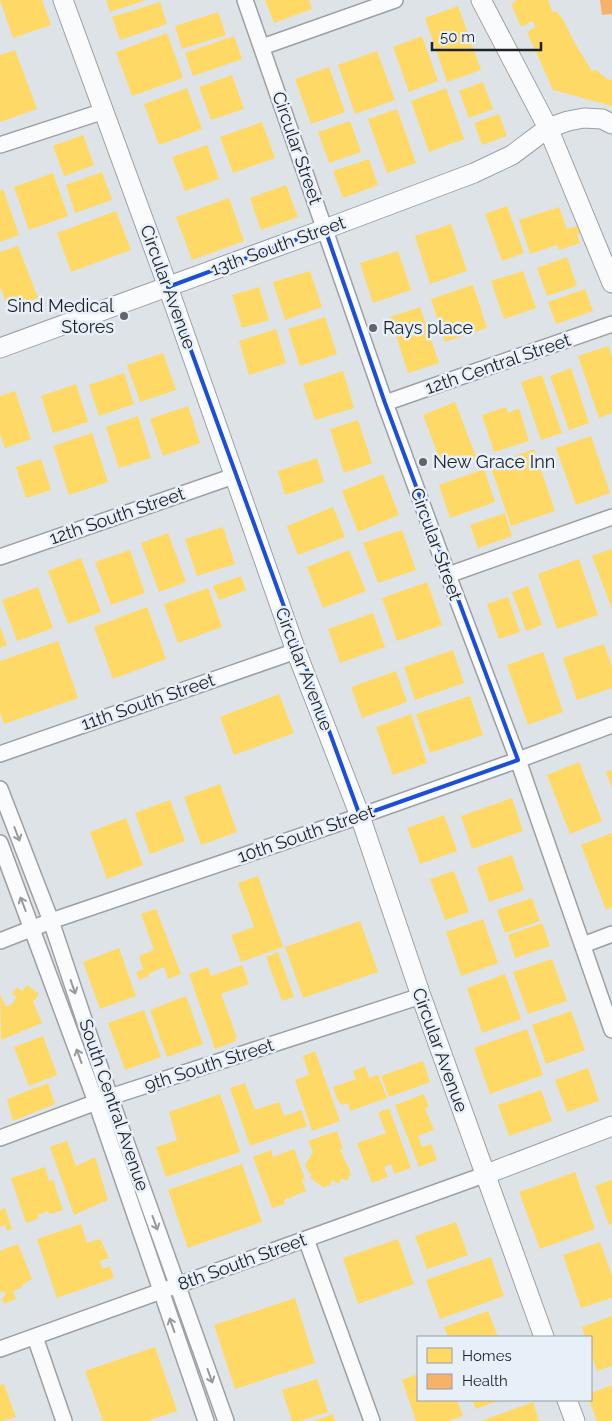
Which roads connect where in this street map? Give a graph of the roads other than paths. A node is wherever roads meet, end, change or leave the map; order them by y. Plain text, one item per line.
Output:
1 (64, 0) edge
2 (245, 0) edge
3 (395, 0) edge
4 (481, 0) edge
5 (262, 47) junction
6 (104, 111) junction
7 (612, 124) edge
8 (548, 128) junction
9 (0, 145) edge
10 (325, 230) junction
11 (612, 283) edge
12 (168, 287) junction
13 (612, 324) edge
14 (0, 348) edge
15 (385, 403) junction
16 (234, 476) junction
17 (612, 517) edge
18 (0, 556) edge
19 (448, 575) junction
20 (296, 650) junction
21 (612, 725) edge
22 (0, 754) edge
23 (518, 760) junction
24 (0, 789) edge
25 (360, 816) junction
26 (0, 843) edge
27 (51, 922) junction
28 (32, 928) junction
29 (612, 934) edge
30 (0, 941) edge
31 (583, 945) junction
32 (420, 996) junction
33 (612, 1030) edge
34 (103, 1100) junction
35 (612, 1126) edge
36 (0, 1138) edge
37 (484, 1175) junction
38 (306, 1239) junction
39 (178, 1285) junction
40 (160, 1291) junction
41 (544, 1336) edge
42 (35, 1337) junction
43 (0, 1349) edge
44 (567, 1401) edge
45 (64, 1421) edge
46 (206, 1421) edge
47 (226, 1421) edge
48 (372, 1421) edge
49 (575, 1421) edge

1 - 6 street, Circular Avenue
2 - 5 street, Circular Street
3 - 5 street
4 - 8 street
5 - 10 street, Circular Street
6 - 9 street
6 - 12 street, Circular Avenue
7 - 8 street, 13th South Street
8 - 10 street, 13th South Street
8 - 11 street
10 - 12 street, 13th South Street
10 - 15 street, Circular Street
12 - 14 street, 13th South Street
12 - 16 street, Circular Avenue
13 - 15 street, 12th Central Street
15 - 19 street, Circular Street
16 - 18 street, 12th South Street
16 - 20 street, Circular Avenue
17 - 19 street
19 - 23 street, Circular Street
20 - 22 street, 11th South Street
20 - 25 street, Circular Avenue
21 - 23 street, 10th South Street
23 - 25 street, 10th South Street
23 - 31 street, Circular Street
24 -> 27 street, South Central Avenue
25 - 27 street, 10th South Street
25 - 32 street, Circular Avenue
28 -> 26 street
27 - 28 street, 10th South Street
27 -> 34 street, South Central Avenue
28 - 30 street, 10th South Street
34 -> 28 street
29 - 31 street
31 - 33 street, Circular Street
32 - 34 street, 9th South Street
32 - 37 street, Circular Avenue
34 - 36 street, 9th South Street
34 -> 39 street, South Central Avenue
34 - 40 street
35 - 37 street
37 - 38 street, 8th South Street
37 - 41 street, Circular Avenue
38 - 39 street, 8th South Street
38 - 48 street
39 - 40 street, 8th South Street
39 -> 47 street, South Central Avenue
40 - 42 street, 8th South Street
46 -> 40 street
42 - 43 street, 8th South Street
42 - 45 street
44 - 49 street

